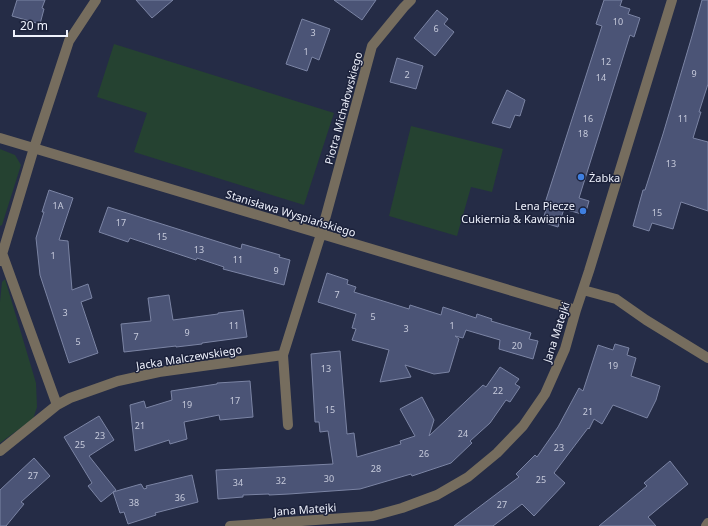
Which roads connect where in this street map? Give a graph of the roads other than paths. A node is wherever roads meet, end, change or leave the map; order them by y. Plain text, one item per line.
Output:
1 (96, 0) edge
2 (411, 0) edge
3 (672, 0) edge
4 (0, 138) edge
5 (34, 148) junction
6 (321, 234) junction
7 (1, 257) edge
8 (583, 290) junction
9 (576, 310) junction
10 (283, 356) junction
11 (708, 358) edge
12 (57, 405) junction
13 (288, 425) dead end
14 (0, 451) edge
15 (708, 523) edge
16 (230, 526) edge
17 (706, 526) edge

1 - 5 street
2 - 6 street, Piotra Michałowskiego
3 - 8 street, Jana Matejki
4 - 5 street, Stanisława Wyspiańskiego
5 - 6 street, Stanisława Wyspiańskiego
5 - 7 street
6 - 9 street, Stanisława Wyspiańskiego
6 - 10 street
7 - 12 street
8 - 9 street, Jana Matejki
8 - 11 street
9 - 16 street, Jana Matejki
10 - 12 street, Jacka Malczewskiego
10 - 13 street
12 - 14 street, Jacka Malczewskiego
15 - 17 street

